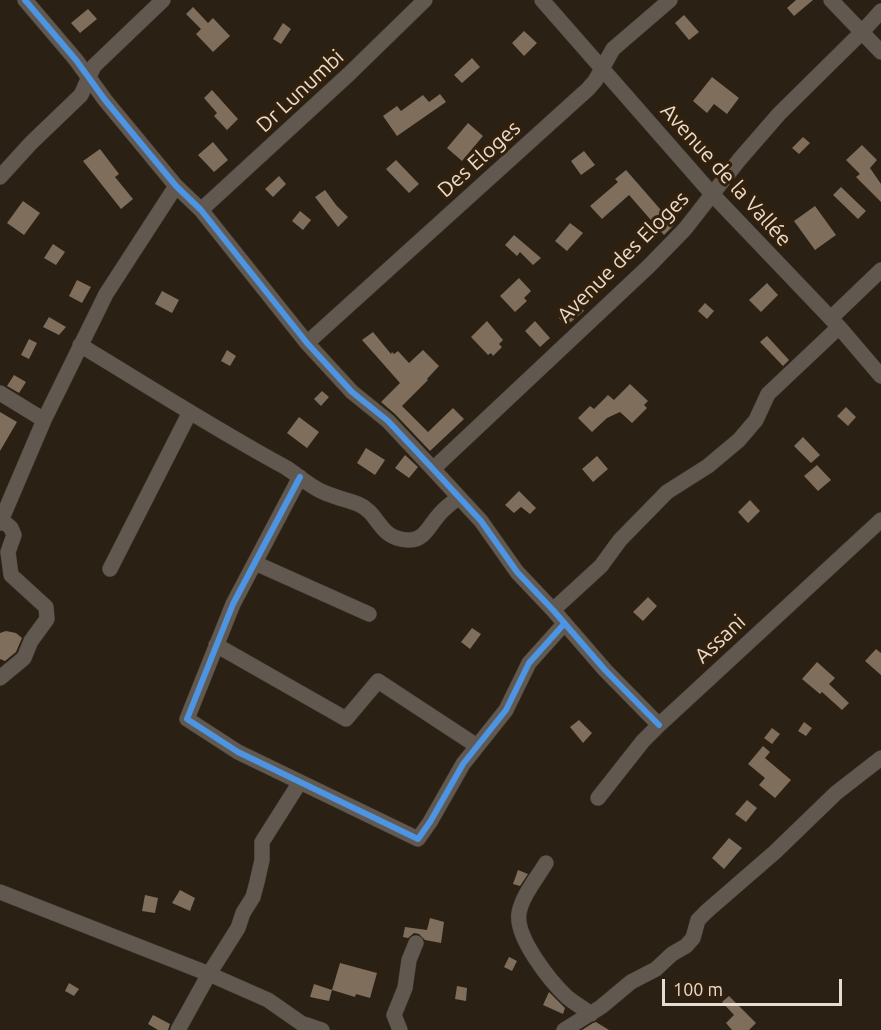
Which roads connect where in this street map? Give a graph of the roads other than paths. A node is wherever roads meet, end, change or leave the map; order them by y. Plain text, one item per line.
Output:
1 (25, 0) edge
2 (163, 0) edge
3 (425, 0) edge
4 (542, 0) edge
5 (670, 0) edge
6 (831, 0) edge
7 (881, 11) edge
8 (862, 32) junction
9 (881, 52) edge
10 (603, 68) junction
11 (90, 77) junction
12 (0, 177) edge
13 (176, 186) junction
14 (712, 194) junction
15 (201, 210) junction
16 (881, 270) edge
17 (835, 322) junction
18 (307, 343) junction
19 (80, 345) junction
20 (881, 376) edge
21 (0, 393) edge
22 (190, 412) junction
23 (44, 420) junction
24 (433, 469) junction
25 (300, 477) junction
26 (459, 497) junction
27 (881, 520) edge
28 (1, 521) edge
29 (255, 563) junction
30 (110, 569) dead end
31 (554, 610) junction
32 (369, 614) dead end
33 (564, 624) junction
34 (216, 645) junction
35 (0, 678) edge
36 (659, 725) junction
37 (477, 746) junction
38 (881, 758) edge
39 (300, 782) junction
40 (598, 798) dead end
41 (546, 863) dead end
42 (0, 892) edge
43 (416, 943) dead end
44 (209, 974) junction
45 (591, 1014) junction
46 (178, 1030) edge
47 (322, 1030) edge
48 (400, 1030) edge
49 (564, 1030) edge

1 - 11 street
2 - 11 street
3 - 15 street, Dr Lunumbi
4 - 10 street, Avenue de la Vallée
5 - 10 street, Des Eloges
6 - 8 street
7 - 8 street, Avenue des Eloges
8 - 9 street
8 - 14 street, Avenue des Eloges
10 - 14 street, Avenue de la Vallée
10 - 18 street, Des Eloges
11 - 12 street
11 - 13 street
13 - 15 street
13 - 19 street
14 - 17 street, Avenue de la Vallée
14 - 24 street, Avenue des Eloges
15 - 18 street
16 - 17 street
17 - 20 street, Avenue de la Vallée
17 - 31 street
18 - 24 street
19 - 22 street
19 - 23 street
21 - 23 street
22 - 25 street
22 - 30 street
23 - 28 street
24 - 26 street
25 - 26 street
25 - 29 street
26 - 31 street
27 - 36 street, Assani
28 - 35 street
29 - 32 street
29 - 34 street
31 - 33 street
33 - 36 street
33 - 37 street
34 - 37 street
34 - 39 street
36 - 40 street, Assani
37 - 39 street
38 - 45 street
39 - 44 street
41 - 45 street
42 - 44 street
43 - 48 street
44 - 46 street
44 - 47 street
45 - 49 street

